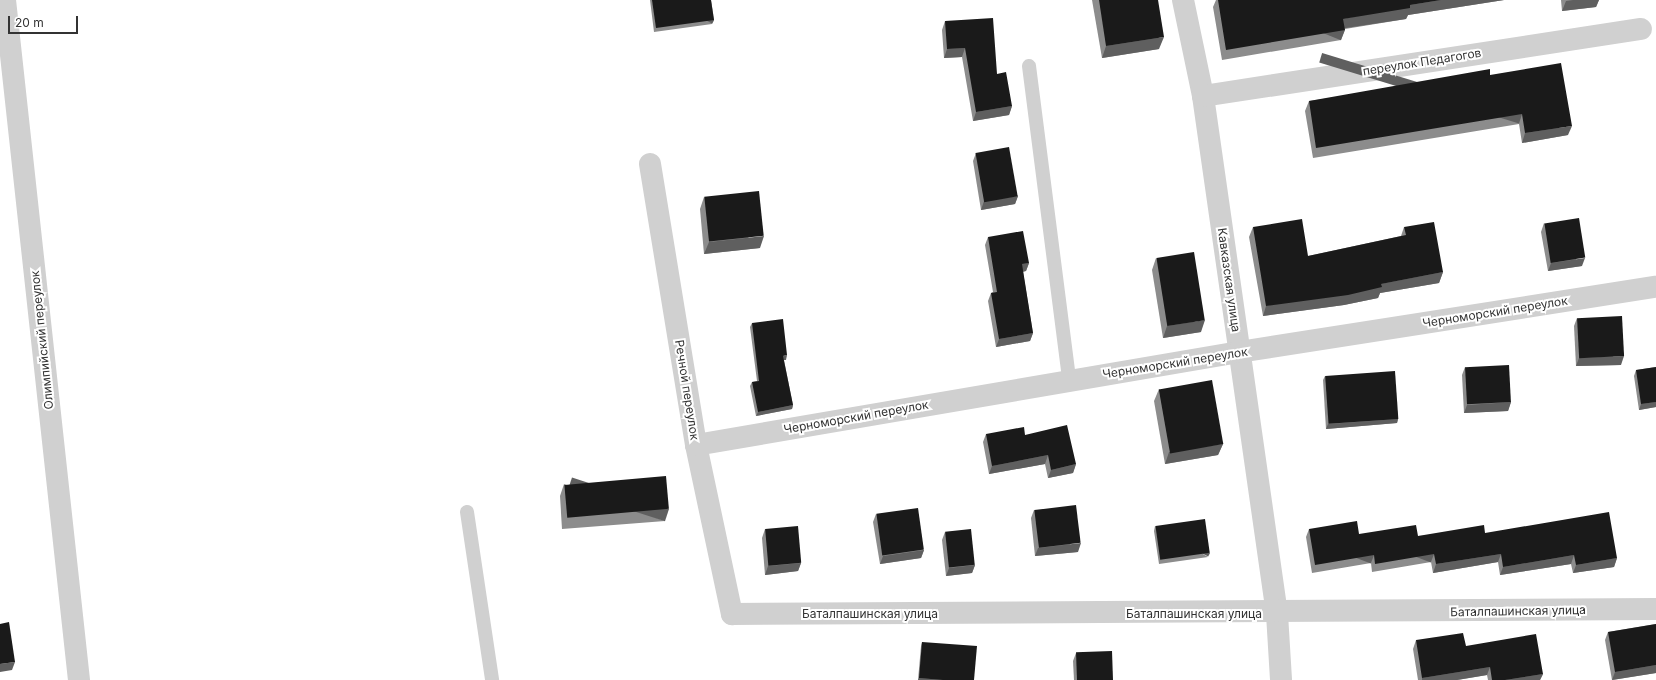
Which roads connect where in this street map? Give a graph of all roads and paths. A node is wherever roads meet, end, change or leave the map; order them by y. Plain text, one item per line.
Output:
1 (5, 0) edge
2 (1183, 0) edge
3 (1641, 29) dead end
4 (1029, 66) dead end
5 (1203, 96) junction
6 (650, 164) dead end
7 (1656, 287) edge
8 (1239, 352) junction
9 (1069, 380) junction
10 (696, 444) junction
11 (467, 512) dead end
12 (1656, 609) edge
13 (732, 614) joint
14 (1277, 614) junction
15 (79, 680) edge
16 (492, 680) edge
17 (1281, 680) edge

1 - 15 street, Олимпийский переулок
2 - 5 street, Кавказская улица
3 - 5 street, переулок Педагогов
4 - 9 lane
5 - 8 street, Кавказская улица
6 - 10 street, Речной переулок
7 - 8 street, Черноморский переулок
8 - 9 street, Черноморский переулок
8 - 14 street, Кавказская улица
9 - 10 street, Черноморский переулок
10 - 13 street, Речной переулок
11 - 16 lane
12 - 14 street, Баталпашинская улица
13 - 14 street, Баталпашинская улица
14 - 17 street, Кавказская улица

